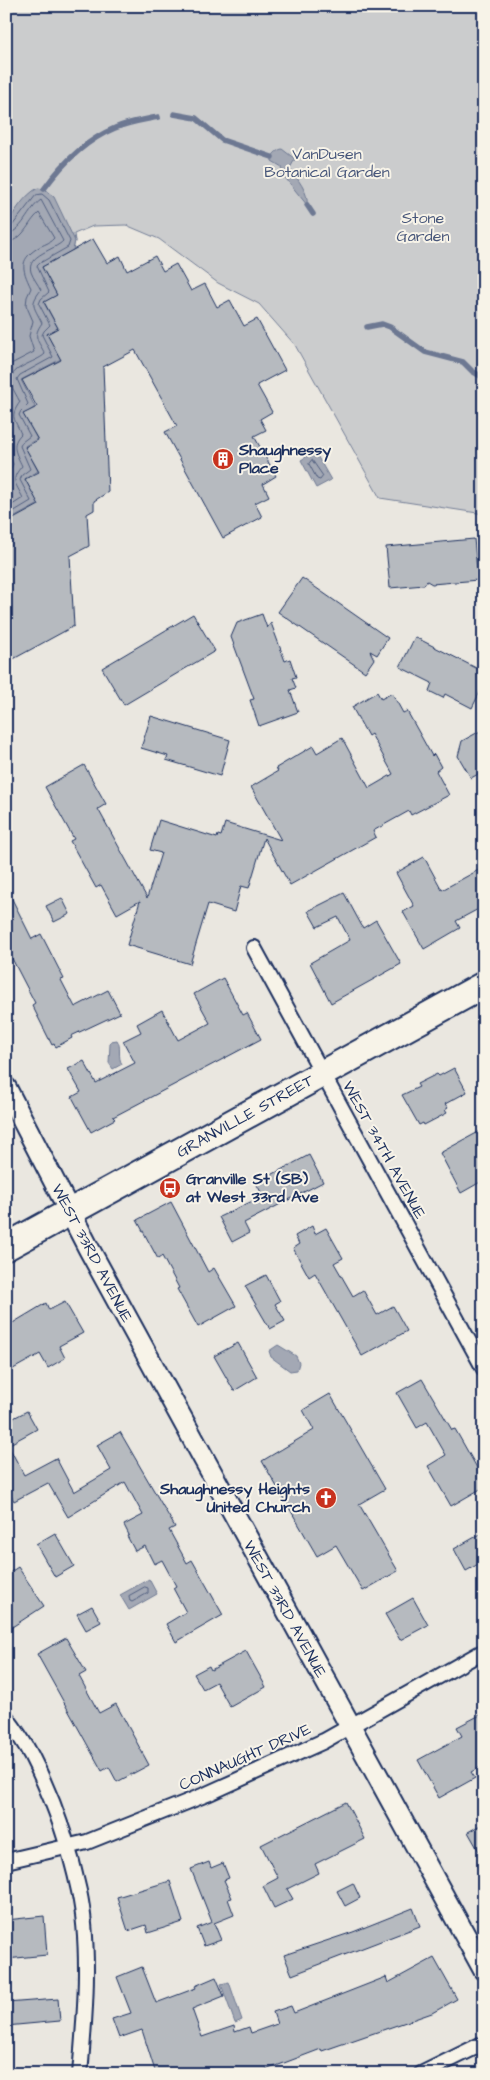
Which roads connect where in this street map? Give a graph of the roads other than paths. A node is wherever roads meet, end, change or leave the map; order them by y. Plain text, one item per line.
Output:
1 (254, 948) dead end
2 (484, 985) edge
3 (322, 1074) junction
4 (6, 1088) edge
5 (70, 1213) junction
6 (6, 1247) edge
7 (484, 1369) edge
8 (484, 1651) edge
9 (6, 1717) edge
10 (350, 1726) junction
11 (68, 1847) junction
12 (6, 1862) edge
13 (484, 1970) edge
14 (484, 2043) edge
15 (80, 2074) edge
16 (421, 2074) edge

1 - 3 street, WEST 34TH AVENUE
2 - 3 highway, GRANVILLE STREET
3 - 5 highway, GRANVILLE STREET
3 - 7 street, WEST 34TH AVENUE
4 - 5 street, WEST 33RD AVENUE
5 - 6 highway, GRANVILLE STREET
5 - 10 street, WEST 33RD AVENUE
8 - 10 street, CONNAUGHT DRIVE
9 - 11 street
10 - 11 street, CONNAUGHT DRIVE
10 - 13 street, WEST 33RD AVENUE
11 - 12 street, CONNAUGHT DRIVE
11 - 15 street
14 - 16 street

